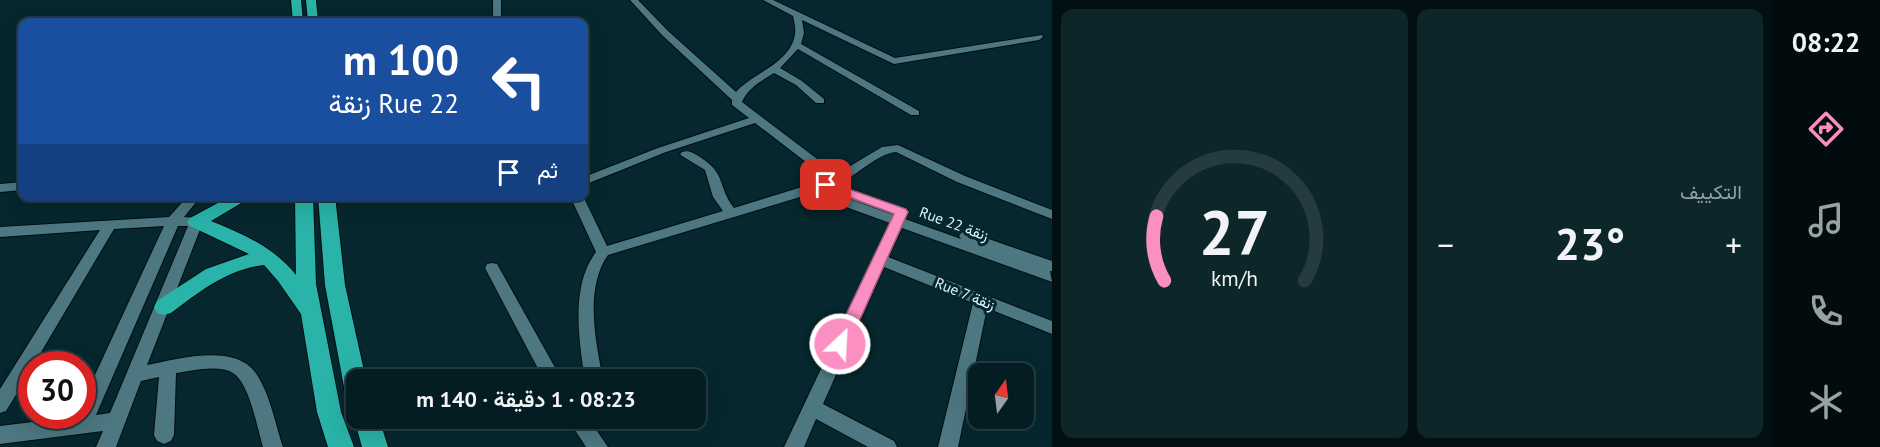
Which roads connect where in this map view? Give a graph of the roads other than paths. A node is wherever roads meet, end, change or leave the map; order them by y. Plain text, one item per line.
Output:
1 (296, 0) edge
2 (311, 0) edge
3 (497, 0) edge
4 (634, 0) edge
5 (768, 0) edge
6 (797, 16) junction
7 (298, 18) edge
8 (313, 18) edge
9 (497, 18) edge
10 (1039, 37) dead end
11 (797, 45) junction
12 (774, 69) junction
13 (736, 98) junction
14 (820, 101) dead end
15 (915, 113) dead end
16 (756, 119) junction
17 (686, 154) dead end
18 (588, 179) edge
19 (832, 182) junction
20 (18, 186) edge
21 (0, 188) edge
22 (811, 190) junction
23 (191, 201) edge
24 (235, 201) edge
25 (304, 201) edge
26 (327, 201) edge
27 (578, 201) edge
28 (731, 213) junction
29 (1052, 215) edge
30 (899, 216) junction
31 (174, 221) junction
32 (195, 222) junction
33 (110, 225) junction
34 (0, 232) edge
35 (603, 252) junction
36 (268, 258) junction
37 (879, 260) junction
38 (1052, 266) edge
39 (492, 268) dead end
40 (1052, 277) edge
41 (981, 300) junction
42 (164, 307) junction
43 (311, 312) junction
44 (1052, 328) edge
45 (168, 369) junction
46 (352, 369) edge
47 (547, 369) edge
48 (593, 369) edge
49 (135, 375) junction
50 (96, 394) edge
51 (0, 405) edge
52 (811, 407) junction
53 (115, 421) junction
54 (96, 423) edge
55 (49, 429) edge
56 (369, 429) edge
57 (588, 429) edge
58 (0, 435) edge
59 (164, 435) dead end
60 (106, 447) edge
61 (273, 447) edge
62 (341, 447) edge
63 (375, 447) edge
64 (598, 447) edge
65 (794, 447) edge
66 (887, 447) edge
67 (948, 447) edge

1 - 7 highway
2 - 8 highway
3 - 9 street
4 - 13 street, Rue 22 زنقة
5 - 6 street
6 - 10 street
6 - 11 street
11 - 12 street
11 - 15 street
12 - 13 street
12 - 14 street
13 - 16 street, Rue 22 زنقة
16 - 18 street
16 - 19 street, Rue 22 زنقة
17 - 28 street
19 - 22 street
19 - 29 street
19 - 30 street, Rue 22 زنقة
20 - 21 street
22 - 28 street
22 - 30 street, Rue 22 زنقة
23 - 31 street
24 - 32 highway
25 - 43 highway
26 - 46 highway
27 - 35 street
28 - 35 street
30 - 37 street
30 - 38 street, Rue 22 زنقة
30 - 40 street, Rue 22 زنقة
31 - 32 street
31 - 33 street
31 - 50 street
32 - 36 highway
32 - 42 street
33 - 34 street
33 - 51 street
35 - 48 street
36 - 42 highway
36 - 43 highway
37 - 41 street, Rue 7 زنقة
37 - 52 street
39 - 47 street
41 - 44 street, Rue 7 زنقة
41 - 67 street
42 - 49 street
43 - 62 highway
45 - 49 street
45 - 59 street
45 - 61 street
49 - 53 street
52 - 65 street
52 - 66 street
53 - 54 street
53 - 60 street
55 - 58 street
56 - 63 highway
57 - 64 street

